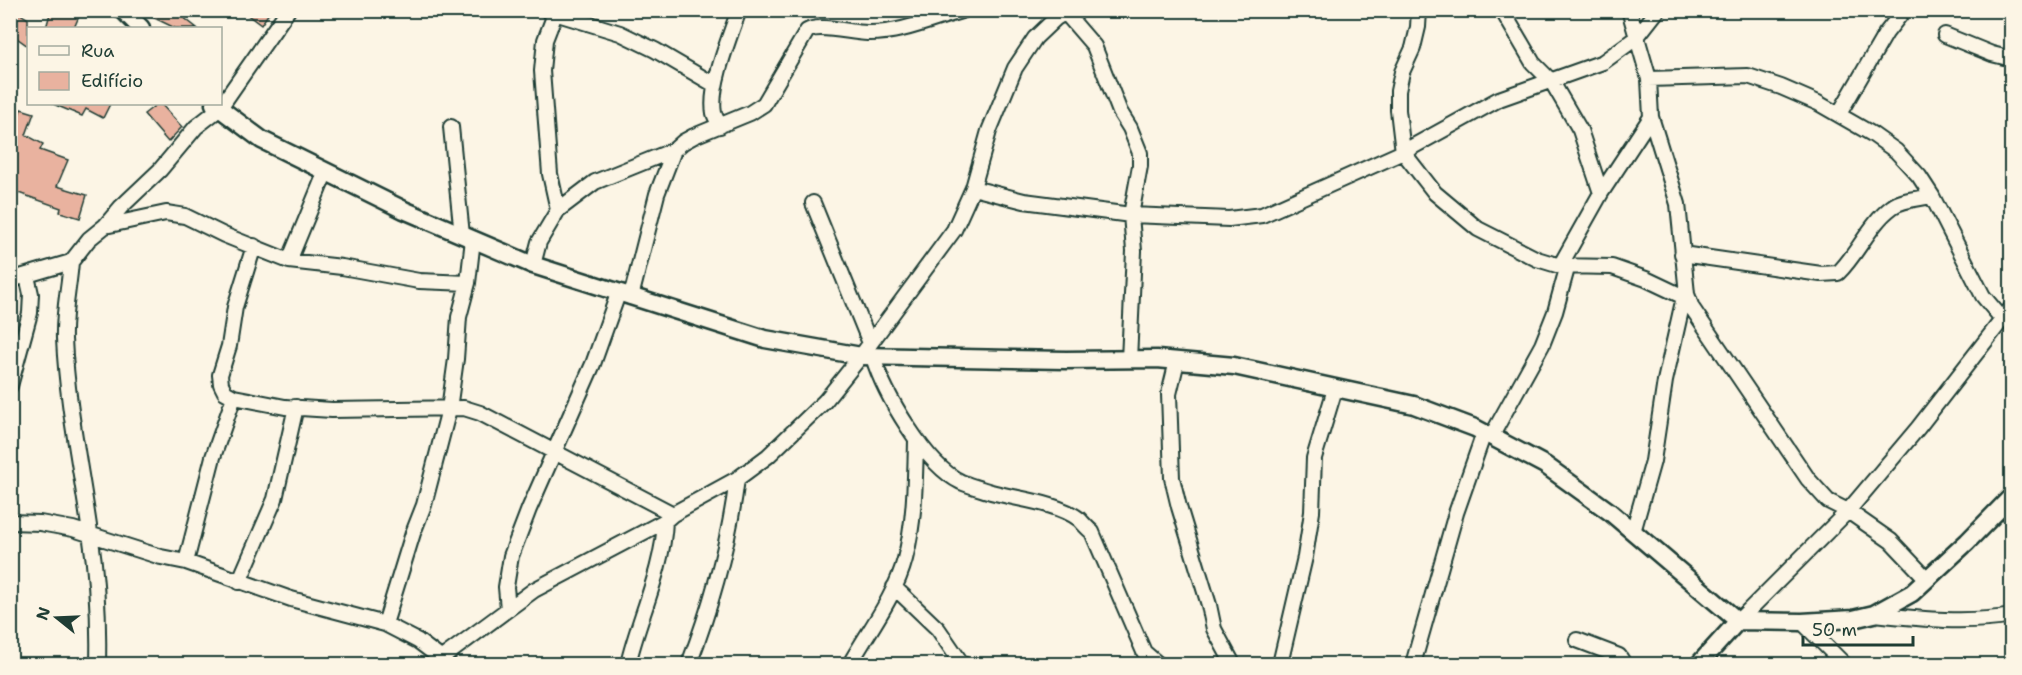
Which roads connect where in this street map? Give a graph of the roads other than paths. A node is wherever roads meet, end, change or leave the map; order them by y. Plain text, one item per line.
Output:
1 (123, 10) edge
2 (288, 10) edge
3 (739, 10) edge
4 (964, 10) edge
5 (1419, 10) edge
6 (1502, 10) edge
7 (1629, 10) edge
8 (1658, 10) edge
9 (1904, 10) edge
10 (1066, 11) edge
11 (551, 12) edge
12 (140, 27) edge
13 (1945, 35) dead end
14 (1636, 38) junction
15 (2012, 59) edge
16 (1649, 79) junction
17 (1552, 82) junction
18 (715, 85) junction
19 (222, 98) edge
20 (216, 106) edge
21 (1839, 114) junction
22 (1651, 117) junction
23 (451, 126) dead end
24 (720, 126) junction
25 (674, 150) junction
26 (1403, 152) junction
27 (326, 171) junction
28 (973, 188) junction
29 (1601, 193) junction
30 (1932, 196) junction
31 (813, 203) dead end
32 (558, 210) junction
33 (1131, 215) junction
34 (105, 226) junction
35 (468, 237) junction
36 (254, 246) junction
37 (1682, 254) junction
38 (289, 261) junction
39 (71, 262) junction
40 (533, 265) junction
41 (1564, 266) junction
42 (27, 276) junction
43 (10, 280) edge
44 (468, 283) junction
45 (625, 295) junction
46 (1686, 295) junction
47 (2012, 307) edge
48 (2003, 320) junction
49 (868, 352) junction
50 (1129, 360) junction
51 (1177, 361) junction
52 (10, 386) edge
53 (1335, 389) junction
54 (234, 397) junction
55 (296, 407) junction
56 (449, 410) junction
57 (1487, 435) junction
58 (916, 441) junction
59 (556, 451) junction
60 (737, 479) junction
61 (2012, 496) edge
62 (1848, 512) junction
63 (669, 517) junction
64 (10, 522) edge
65 (1633, 532) junction
66 (91, 534) junction
67 (186, 562) junction
68 (1927, 579) junction
69 (239, 582) junction
70 (894, 587) junction
71 (508, 609) junction
72 (1874, 614) junction
73 (2012, 616) edge
74 (1738, 621) junction
75 (1802, 622) junction
76 (385, 624) junction
77 (1577, 640) dead end
78 (1837, 661) edge
79 (441, 663) edge
80 (98, 664) edge
81 (628, 664) edge
82 (689, 664) edge
83 (850, 664) edge
84 (962, 664) edge
85 (1158, 664) edge
86 (1233, 664) edge
87 (1280, 664) edge
88 (1413, 664) edge
89 (1624, 664) edge
90 (1699, 664) edge

1 - 12 street
2 - 19 street
3 - 18 street
4 - 24 street
5 - 26 street
6 - 17 street
7 - 14 street
8 - 14 street
9 - 21 street
10 - 28 street
10 - 33 street
11 - 18 street
11 - 32 street
13 - 15 street
14 - 16 street
14 - 17 street
16 - 21 street
16 - 22 street
17 - 26 street
17 - 29 street
18 - 24 street
20 - 27 street
20 - 34 street
21 - 30 street
22 - 29 street
22 - 37 street
23 - 35 street
24 - 25 street
25 - 32 street
25 - 45 street
26 - 33 street
26 - 41 street
27 - 35 street
27 - 38 street
28 - 33 street
28 - 49 street
29 - 41 street
30 - 37 street
30 - 48 street
31 - 49 street
32 - 40 street
33 - 50 street
34 - 36 street
34 - 39 street
35 - 40 street
35 - 44 street
36 - 38 street
36 - 54 street
37 - 46 street
38 - 44 street
39 - 42 street
39 - 66 street
40 - 45 street
41 - 46 street
41 - 57 street
42 - 43 street
42 - 52 street
44 - 56 street
45 - 49 street
45 - 59 street
46 - 62 street
46 - 65 street
47 - 48 street
48 - 62 street
49 - 50 street
49 - 58 street
49 - 60 street
50 - 51 street
51 - 53 street
51 - 86 street
53 - 57 street
53 - 87 street
54 - 55 street
54 - 67 street
55 - 56 street
55 - 69 street
56 - 59 street
56 - 76 street
57 - 65 street
57 - 88 street
58 - 70 street
58 - 85 street
59 - 63 street
59 - 71 street
60 - 63 street
60 - 82 street
61 - 68 street
62 - 68 street
62 - 74 street
63 - 71 street
63 - 81 street
64 - 66 street
65 - 74 street
66 - 67 street
66 - 80 street
67 - 69 street
68 - 72 street
69 - 76 street
70 - 83 street
70 - 84 street
71 - 79 street
72 - 73 street
72 - 75 street
74 - 75 street
74 - 90 street
75 - 78 street
76 - 79 street
77 - 89 street

